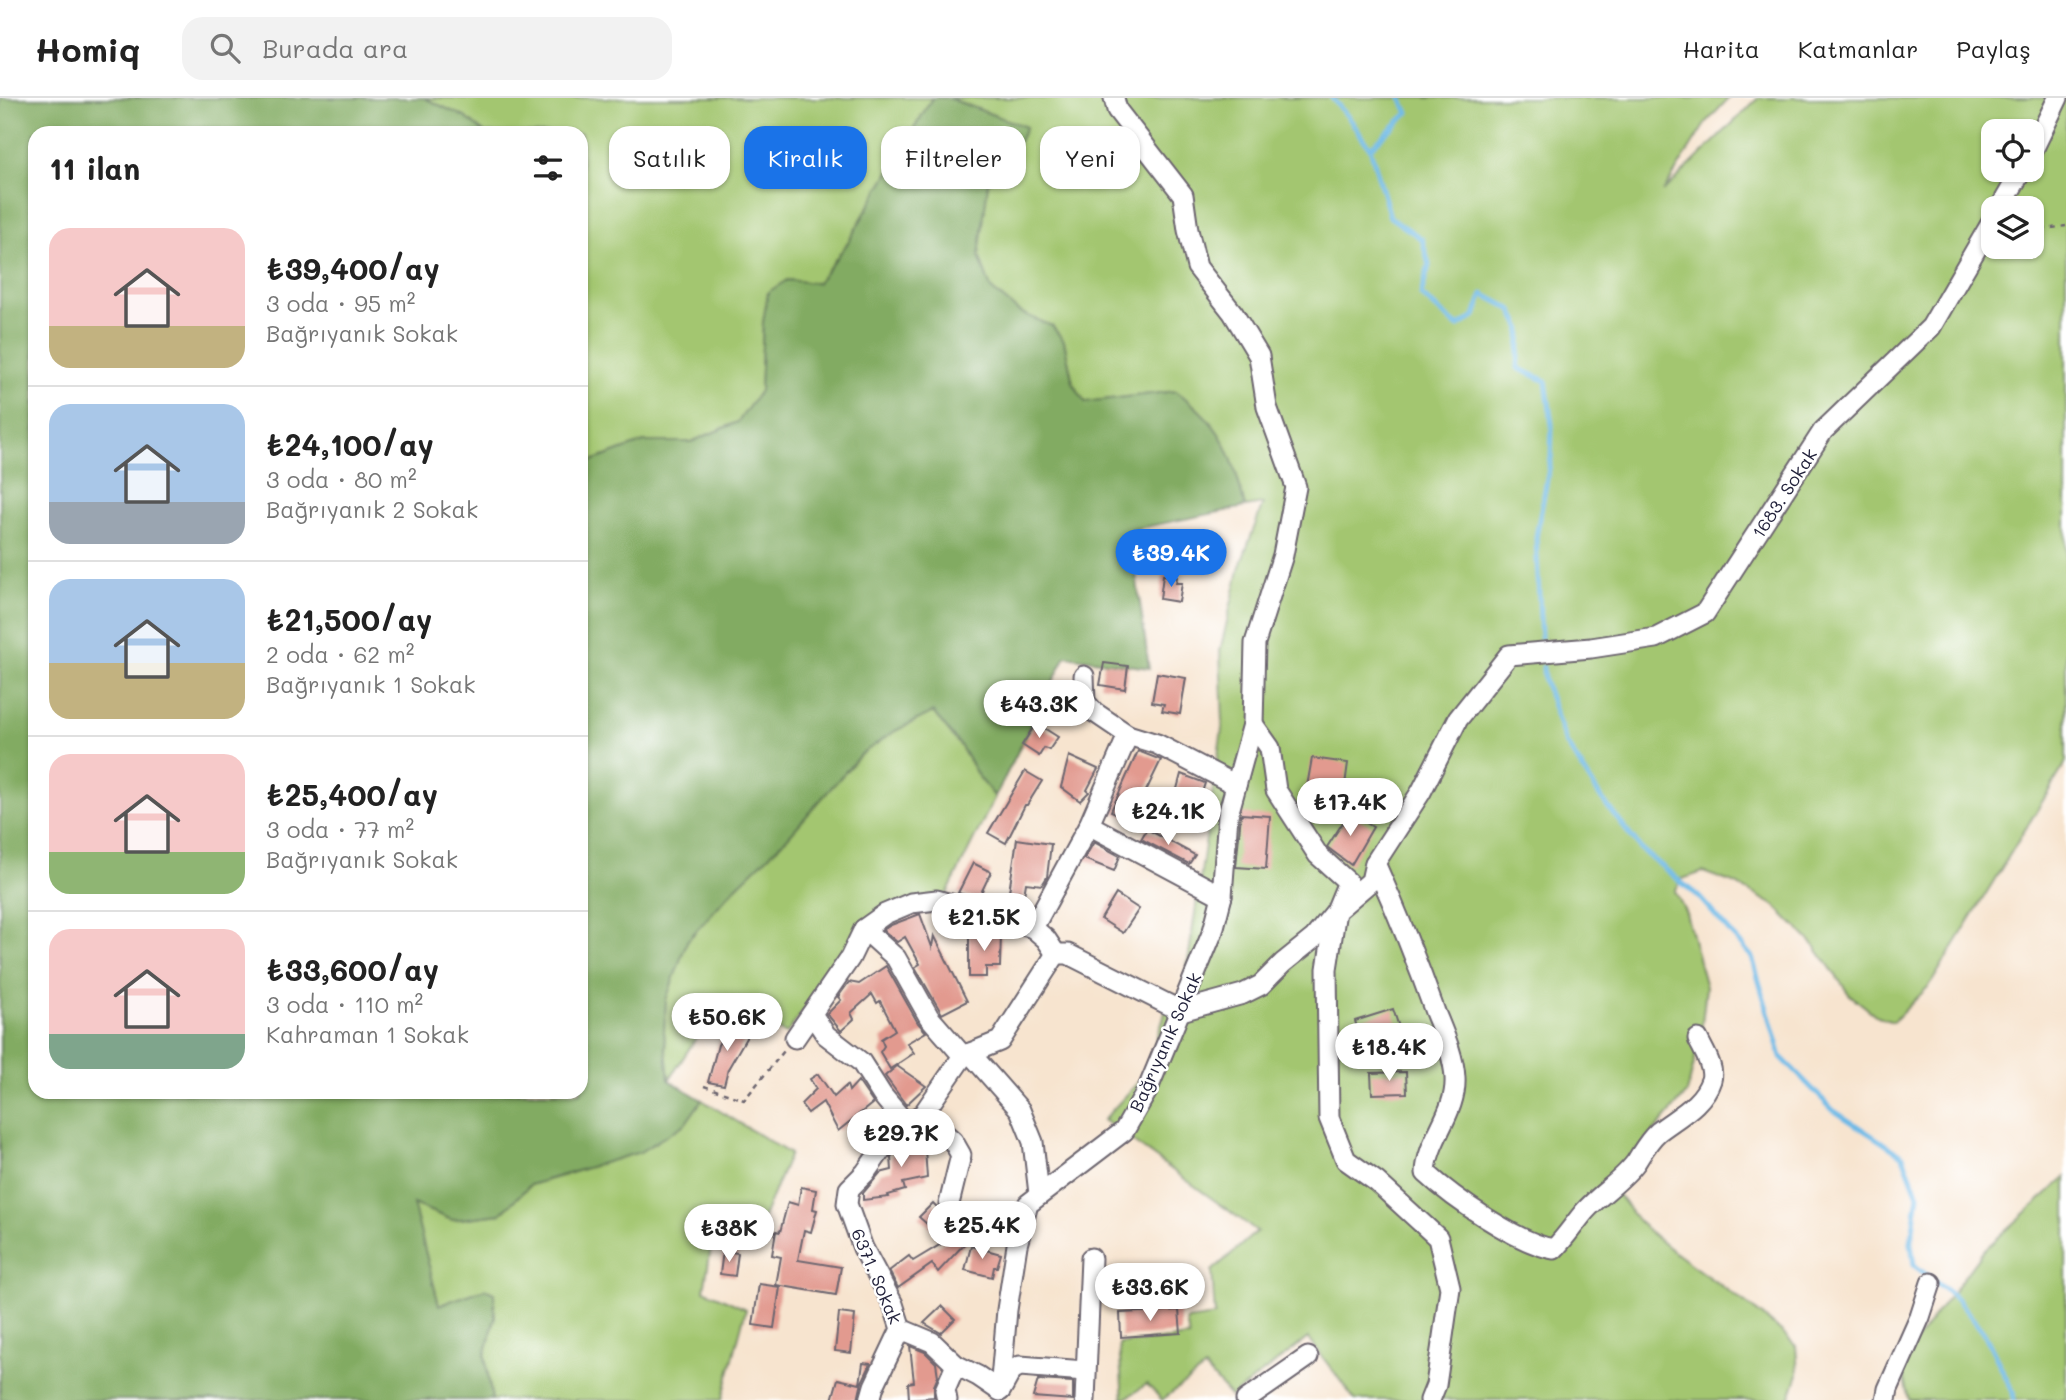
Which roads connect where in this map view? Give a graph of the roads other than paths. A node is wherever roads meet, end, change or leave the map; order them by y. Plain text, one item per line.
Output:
1 (1114, 98) edge
2 (2058, 98) edge
3 (2044, 127) edge
4 (1981, 241) edge
5 (1084, 676) dead end
6 (1253, 724) junction
7 (1128, 735) junction
8 (1236, 785) junction
9 (1089, 825) junction
10 (1375, 863) junction
11 (1222, 896) junction
12 (1336, 911) junction
13 (1033, 928) junction
14 (864, 929) junction
15 (1056, 954) junction
16 (1181, 1011) junction
17 (812, 1014) junction
18 (795, 1038) road end
19 (1698, 1039) dead end
20 (967, 1054) junction
21 (915, 1119) junction
22 (1039, 1194) junction
23 (949, 1204) dead end
24 (1091, 1258) dead end
25 (1931, 1283) dead end
26 (901, 1329) junction
27 (1308, 1357) dead end
28 (956, 1365) junction
29 (1085, 1371) junction
30 (1000, 1391) junction
31 (870, 1400) edge
32 (947, 1400) edge
33 (1085, 1400) edge
34 (1247, 1400) edge
35 (1430, 1400) edge
36 (1886, 1400) edge

1 - 6 street, Bağrıyanık Sokak
2 - 3 street
4 - 10 street, 1683. Sokak
5 - 7 street
6 - 8 street, Bağrıyanık Sokak
6 - 12 street
7 - 8 street
7 - 9 street
8 - 11 street, Bağrıyanık Sokak
9 - 11 street
9 - 13 street
10 - 12 street
10 - 19 street
11 - 16 street, Bağrıyanık Sokak
12 - 16 street
12 - 35 street
13 - 14 street
13 - 15 street
14 - 17 street
14 - 20 street
15 - 16 street
15 - 20 street
16 - 22 street, Bağrıyanık Sokak
17 - 18 street
17 - 21 street
20 - 21 street
20 - 22 street
21 - 23 street
21 - 26 street, 6371. Sokak
22 - 30 street, Bağrıyanık Sokak
24 - 29 street
25 - 36 street
26 - 28 street
26 - 31 street, 6371. Sokak
27 - 34 street
28 - 30 street
28 - 32 street
29 - 30 street
29 - 33 street

